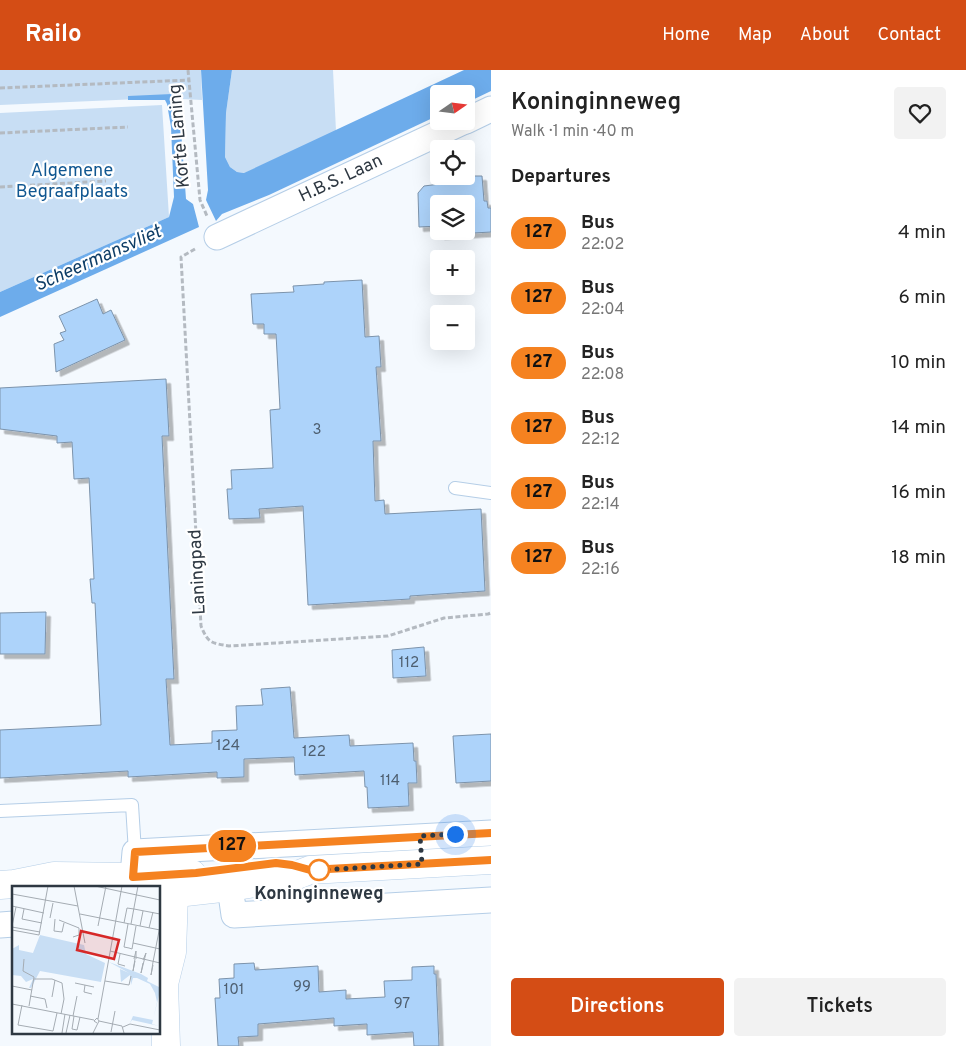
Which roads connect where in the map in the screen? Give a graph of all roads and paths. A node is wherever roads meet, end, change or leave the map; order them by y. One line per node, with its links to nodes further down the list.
1 (188, 70): 2 (path, Korte Laning)
2 (189, 80): 3 (path); 11 (path, Korte Laning)
3 (0, 88)
4 (491, 109): 5 (street, H.B.S. Laan)
5 (475, 117)
6 (128, 127): 8 (path)
7 (447, 130): 12 (street, H.B.S. Laan)
8 (0, 133)
9 (106, 181): 10 (path)
10 (0, 187)
11 (200, 200)
12 (218, 237): 15 (path, Laningpad)
13 (455, 488): 14 (lane)
14 (491, 493)
15 (491, 613)
16 (0, 811): 21 (lane)
17 (491, 833): 18 (street)
18 (421, 850): 19 (main road); 20 (main road); 21 (street)
19 (491, 860)
20 (310, 870): 21 (main road); 23 (main road)
21 (149, 881): 22 (main road); 23 (main road)
22 (15, 886)
23 (230, 887): 24 (street)
24 (491, 900)
25 (160, 915): 26 (main road)
26 (161, 978): 27 (main road)
27 (166, 1046)

